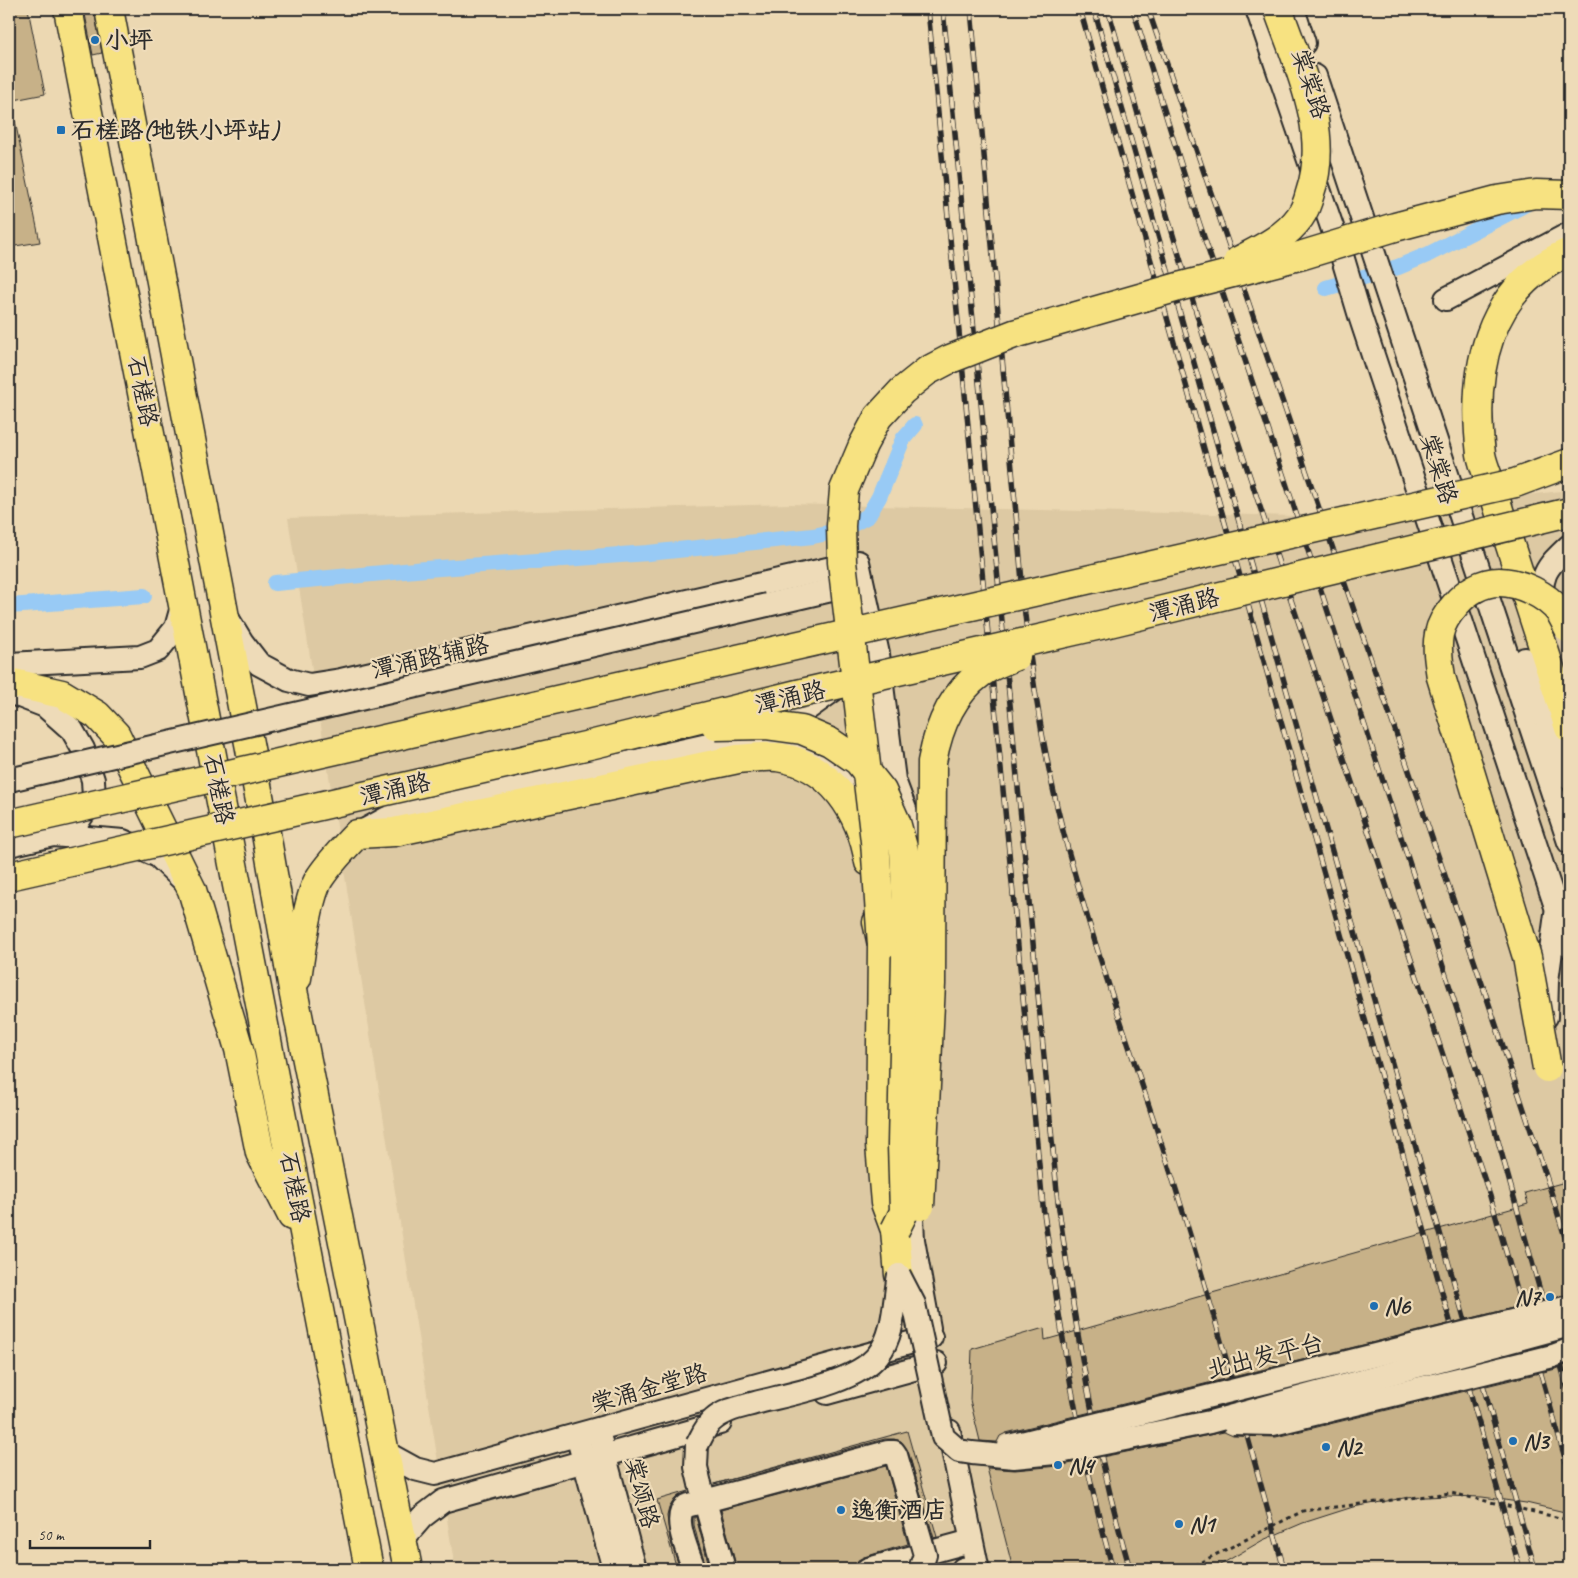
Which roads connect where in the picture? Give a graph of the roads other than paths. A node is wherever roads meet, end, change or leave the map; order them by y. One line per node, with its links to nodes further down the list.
1 (68, 9): 19 (main road, 石槎路)
2 (109, 9): 20 (main road, 石槎路)
3 (1257, 9): 40 (street, 棠棠路)
4 (1278, 9): 9 (main road, bridge)
5 (1293, 9): 12 (street, 棠棠路)
6 (1569, 195): 9 (main road, bridge)
7 (1569, 234): 10 (street)
8 (1569, 252): 11 (main road)
9 (1182, 286): 41 (main road, bridge)
10 (1446, 299)
11 (1480, 412): 22 (street); 28 (main road, bridge)
12 (1444, 462): 31 (street, bridge); 36 (street, 棠棠路)
13 (1569, 463): 15 (main road)
14 (1569, 470): 15 (main road, 潭涌路)
15 (1515, 483): 33 (main road, 潭涌路, bridge)
16 (1569, 512): 21 (main road, 潭涌路, bridge)
17 (1569, 546): 22 (street)
18 (862, 582): 20 (street); 23 (street); 32 (street, 潭涌路辅路, bridge)
19 (183, 602): 24 (street); 47 (main road, 石槎路)
20 (224, 612): 43 (main road, 石槎路)
21 (1105, 624): 30 (main road, 潭涌路, bridge); 45 (main road, bridge)
22 (1560, 632): 27 (street); 44 (main road, bridge)
23 (878, 654): 29 (street); 48 (street)
24 (9, 664)
25 (9, 682): 39 (main road)
26 (9, 692): 35 (street)
27 (1569, 694)
28 (1569, 728)
29 (762, 733): 34 (street); 51 (street)
30 (594, 744): 38 (main road, 潭涌路, bridge); 46 (main road, bridge)
31 (1569, 778)
32 (9, 780)
33 (9, 824)
34 (357, 834): 41 (main road, bridge); 43 (main road)
35 (53, 835): 37 (street); 39 (street)
36 (1569, 842)
37 (9, 845)
38 (9, 876)
39 (192, 890): 47 (main road)
40 (1557, 908): 42 (street, 棠棠路); 44 (street)
41 (882, 945): 46 (main road)
42 (1569, 946)
43 (294, 995): 56 (main road, 石槎路)
44 (1546, 1068)
45 (920, 1210): 48 (street)
46 (895, 1230): 48 (main road)
47 (306, 1243): 62 (main road, 石槎路)
48 (910, 1278): 51 (street); 57 (street, 北出发平台, bridge); 68 (street, bridge)
49 (1569, 1307): 57 (street, 北出发平台, bridge)
50 (1569, 1323): 54 (street, 北出发平台, bridge)
51 (922, 1339): 53 (street); 55 (street, 棠涌金堂路)
52 (1569, 1350): 54 (street, 北出发平台, bridge)
53 (926, 1365): 58 (street); 60 (street)
54 (1210, 1422): 57 (street, 北出发平台, bridge)
55 (587, 1433): 56 (street, 棠涌金堂路); 58 (street, 棠颂路)
56 (384, 1452): 59 (main road, 石槎路)
57 (972, 1453)
58 (594, 1458): 59 (street); 64 (street, 棠颂路); 65 (street, 棠颂路)
59 (402, 1540): 63 (main road, 石槎路)
60 (971, 1541): 61 (street); 69 (street)
61 (970, 1568)
62 (369, 1569)
63 (408, 1569)
64 (614, 1569)
65 (635, 1569)
66 (694, 1569): 71 (street, bridge)
67 (699, 1569): 70 (street, bridge)
68 (724, 1569)
69 (868, 1569)
70 (914, 1569)
71 (920, 1569)

